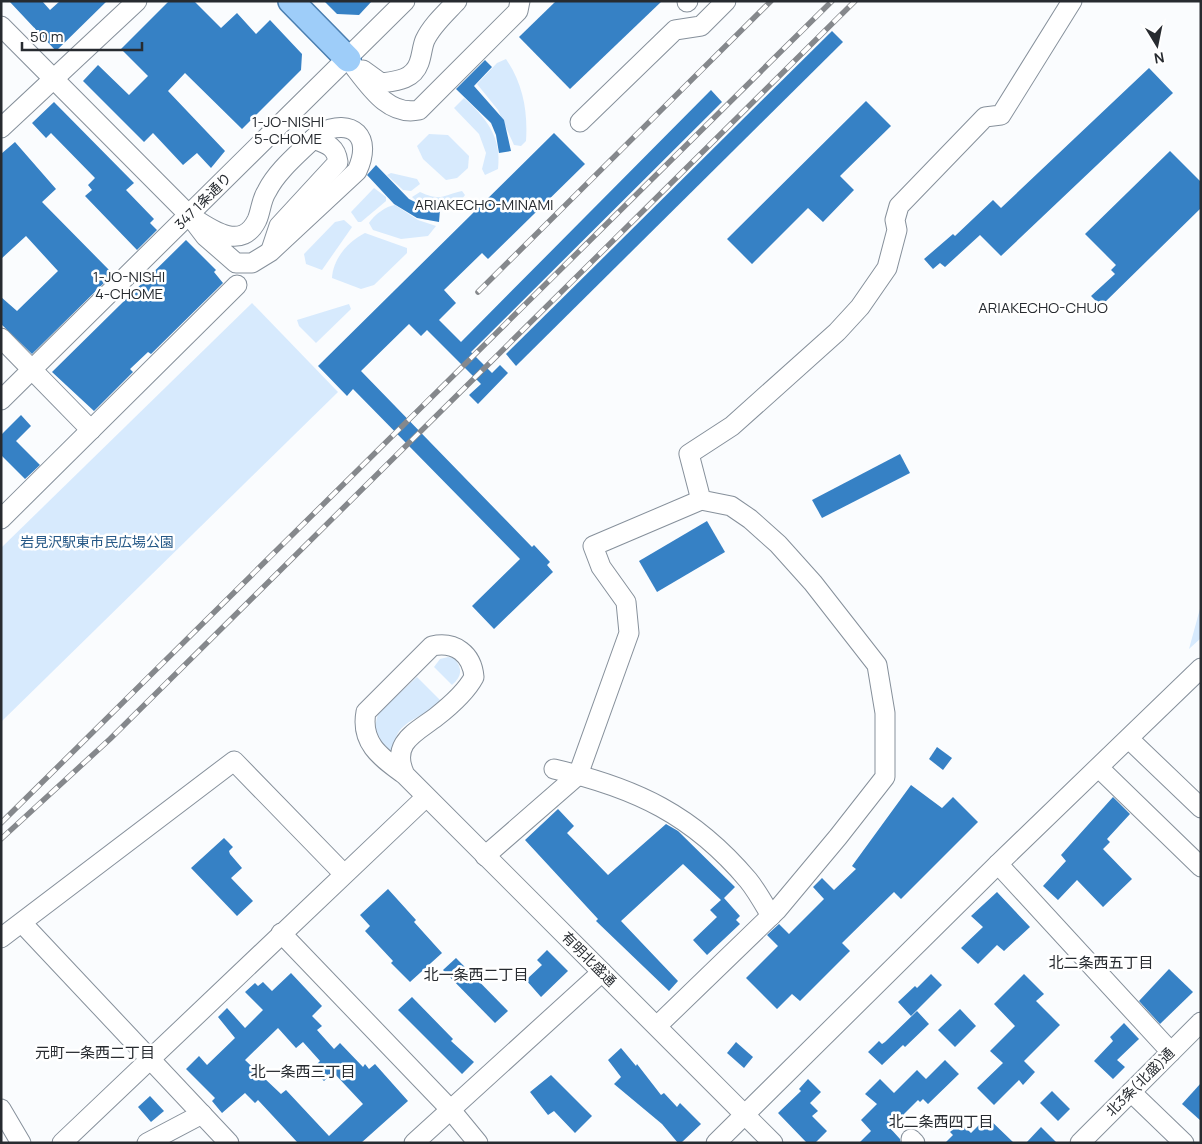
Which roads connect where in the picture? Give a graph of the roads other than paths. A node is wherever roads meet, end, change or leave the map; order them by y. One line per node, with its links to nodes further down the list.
1 (137, 1): 10 (street)
2 (291, 1): 9 (main road)
3 (405, 1): 9 (street, 347 1条通り)
4 (457, 1): 9 (street)
5 (520, 1): 9 (street)
6 (726, 1): 11 (street)
7 (1072, 1): 21 (street)
8 (1, 26): 10 (street)
9 (348, 59): 14 (street, 347 1条通り)
10 (54, 78): 12 (street); 14 (street)
11 (580, 122)
12 (1, 128)
13 (313, 139): 14 (street); 15 (street); 15 (street)
14 (188, 215): 15 (street); 18 (street, 347 1条通り)
15 (270, 252)
16 (237, 285): 20 (street)
17 (1, 338): 18 (street)
18 (32, 370): 19 (street, 347 1条通り); 20 (street)
19 (1, 400)
20 (91, 430): 22 (street)
21 (702, 500): 28 (street); 35 (street)
22 (1, 519)
23 (1201, 668): 24 (street)
24 (1129, 739): 25 (street); 30 (street)
25 (1099, 768): 32 (street); 33 (street)
26 (554, 769): 28 (street)
27 (405, 775): 27 (street, 有明北盛通); 29 (street, 有明北盛通)
28 (578, 775): 31 (street); 35 (street)
29 (426, 797): 31 (street, 有明北盛通); 34 (street)
30 (1201, 808)
31 (486, 856): 39 (street, 有明北盛通)
32 (998, 864): 42 (street); 48 (street)
33 (1201, 867)
34 (343, 873): 36 (street); 37 (street)
35 (771, 916): 41 (street)
36 (22, 923): 38 (street); 43 (street)
37 (281, 933): 43 (street); 46 (street)
38 (1, 938)
39 (602, 972): 41 (street, 有明北盛通); 46 (street)
40 (1200, 1024): 42 (street, 北3条(北盛)通)
41 (657, 1026): 48 (street, 有明北盛通)
42 (1171, 1052): 44 (street, 北3条(北盛)通)
43 (150, 1059): 47 (street); 50 (street)
44 (1131, 1092): 57 (street, 北3条(北盛)通); 58 (street)
45 (1, 1109): 49 (street)
46 (450, 1109): 53 (street); 54 (street)
47 (202, 1114): 51 (street); 52 (street)
48 (745, 1116): 55 (street); 56 (street, 有明北盛通)
49 (21, 1143)
50 (62, 1143)
51 (147, 1143)
52 (229, 1143)
53 (414, 1143)
54 (478, 1143)
55 (716, 1143)
56 (773, 1143)
57 (1080, 1143)
58 (1184, 1143)

